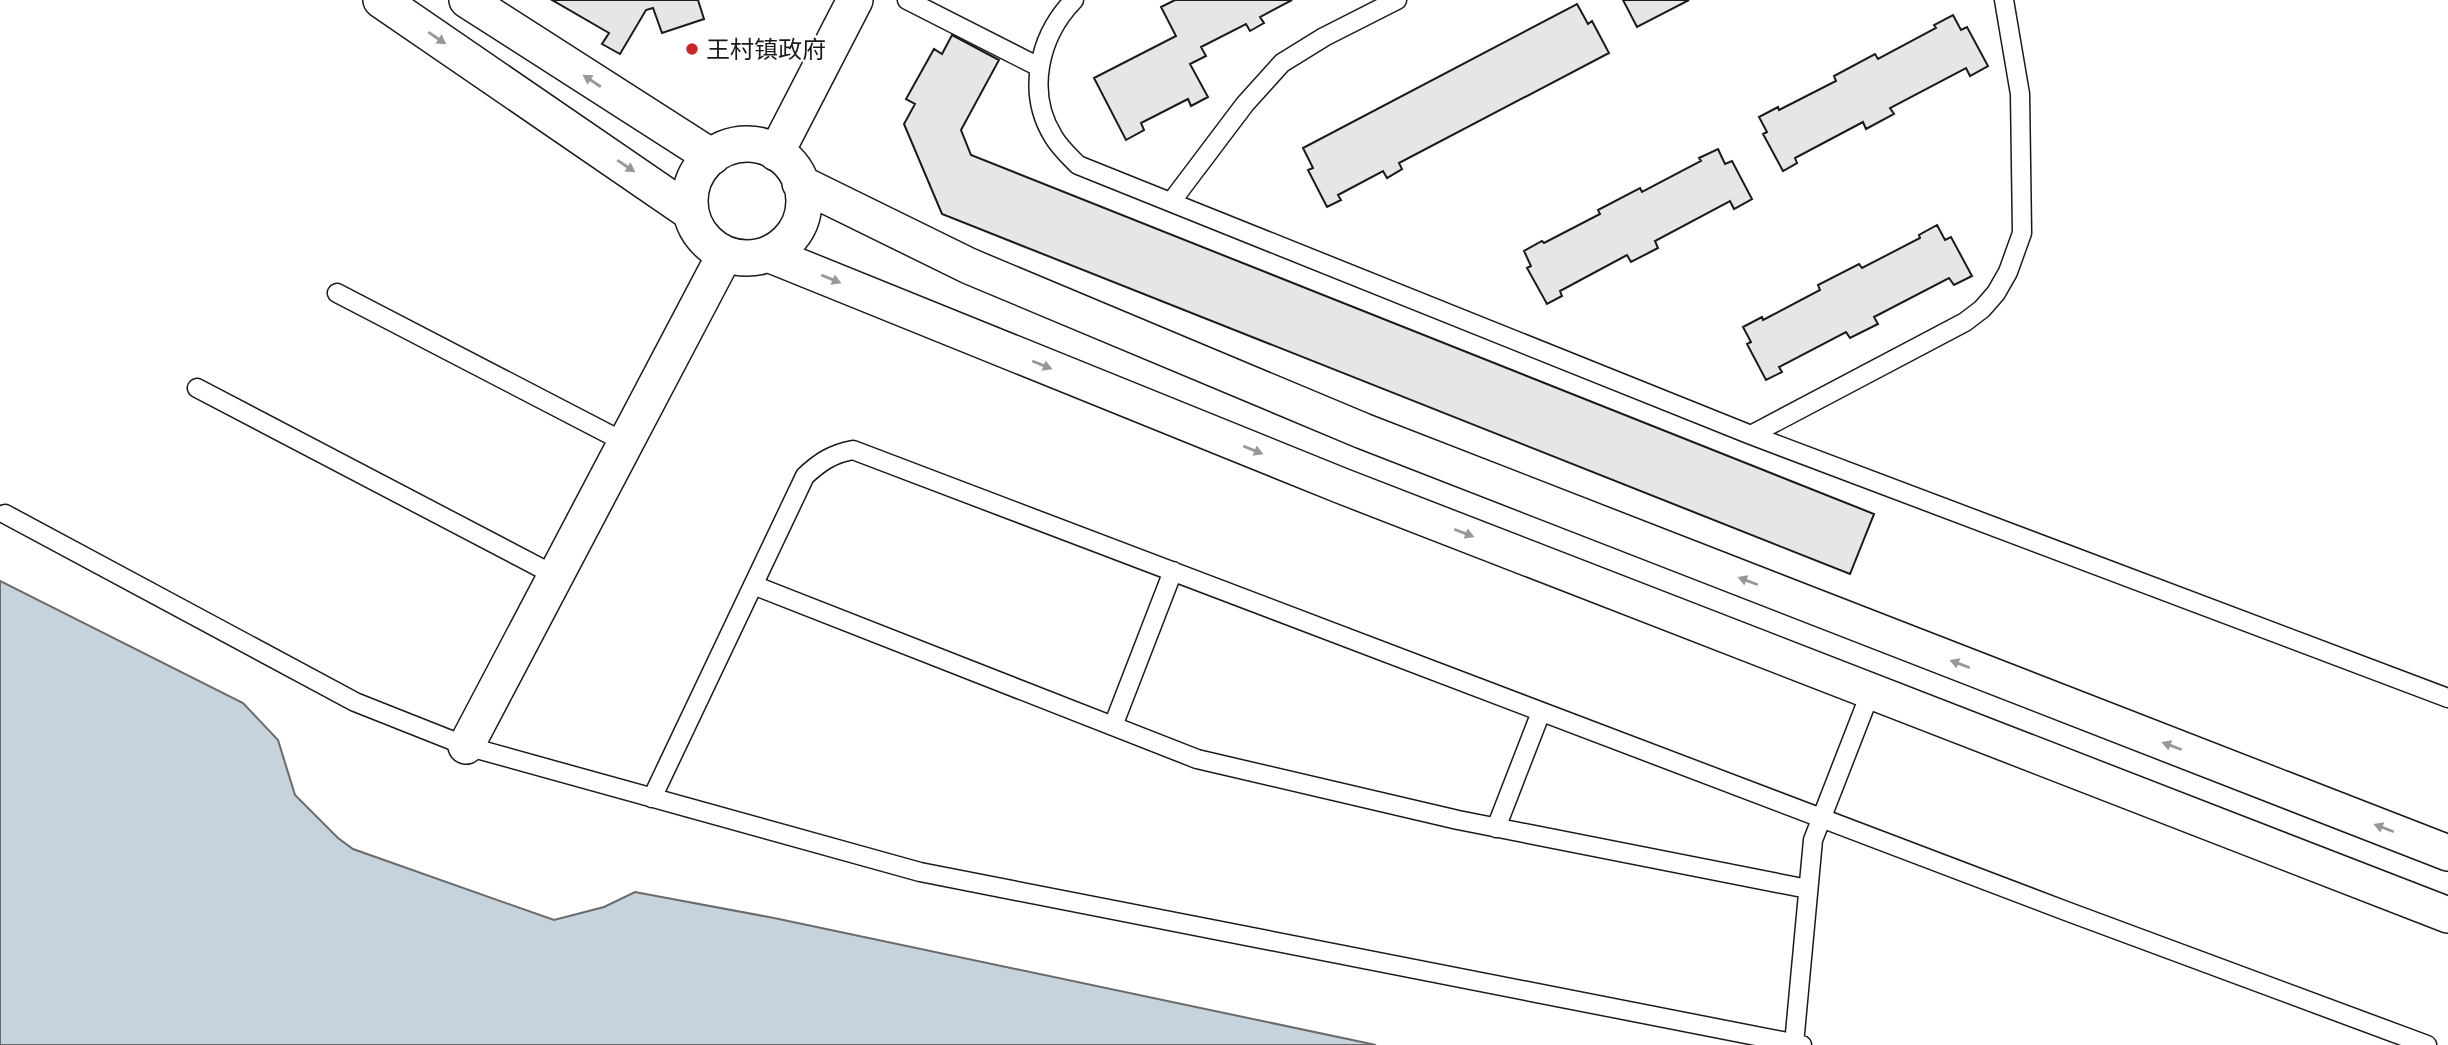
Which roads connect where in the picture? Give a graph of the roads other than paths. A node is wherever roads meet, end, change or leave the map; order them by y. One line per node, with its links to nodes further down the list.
1 (381, 0): 13 (street, one-way to 13)
2 (855, 0): 9 (street)
3 (907, 0): 8 (lane)
4 (1074, 0): 8 (lane)
5 (1397, 0): 12 (lane)
6 (2004, 0): 18 (lane)
7 (480, 4): 10 (street, one-way to 7)
8 (1039, 66): 12 (lane)
9 (776, 153): 10 (street); 11 (street)
10 (712, 157): 13 (street)
11 (800, 183): 15 (street); 32 (street, one-way to 11)
12 (1171, 202): 18 (lane)
13 (690, 212): 14 (street)
14 (725, 254): 15 (street); 19 (street)
15 (768, 254): 24 (street, one-way to 24)
16 (337, 293): 19 (lane)
17 (197, 388): 22 (lane)
18 (1751, 435): 25 (lane)
19 (626, 443): 22 (street)
20 (5, 514): 28 (lane)
21 (1173, 571): 23 (lane); 26 (lane); 27 (lane)
22 (556, 576): 28 (street)
23 (753, 584): 27 (lane); 29 (lane)
24 (1871, 691): 30 (lane); 34 (street)
25 (2448, 698)
26 (1541, 712): 30 (lane); 31 (lane)
27 (1113, 726): 31 (lane)
28 (466, 746): 29 (lane)
29 (652, 798): 35 (lane)
30 (1822, 818): 33 (lane); 36 (lane)
31 (1496, 828): 33 (lane)
32 (2448, 853)
33 (1808, 889): 35 (lane)
34 (2448, 915)
35 (1798, 1044)
36 (2427, 1045)

